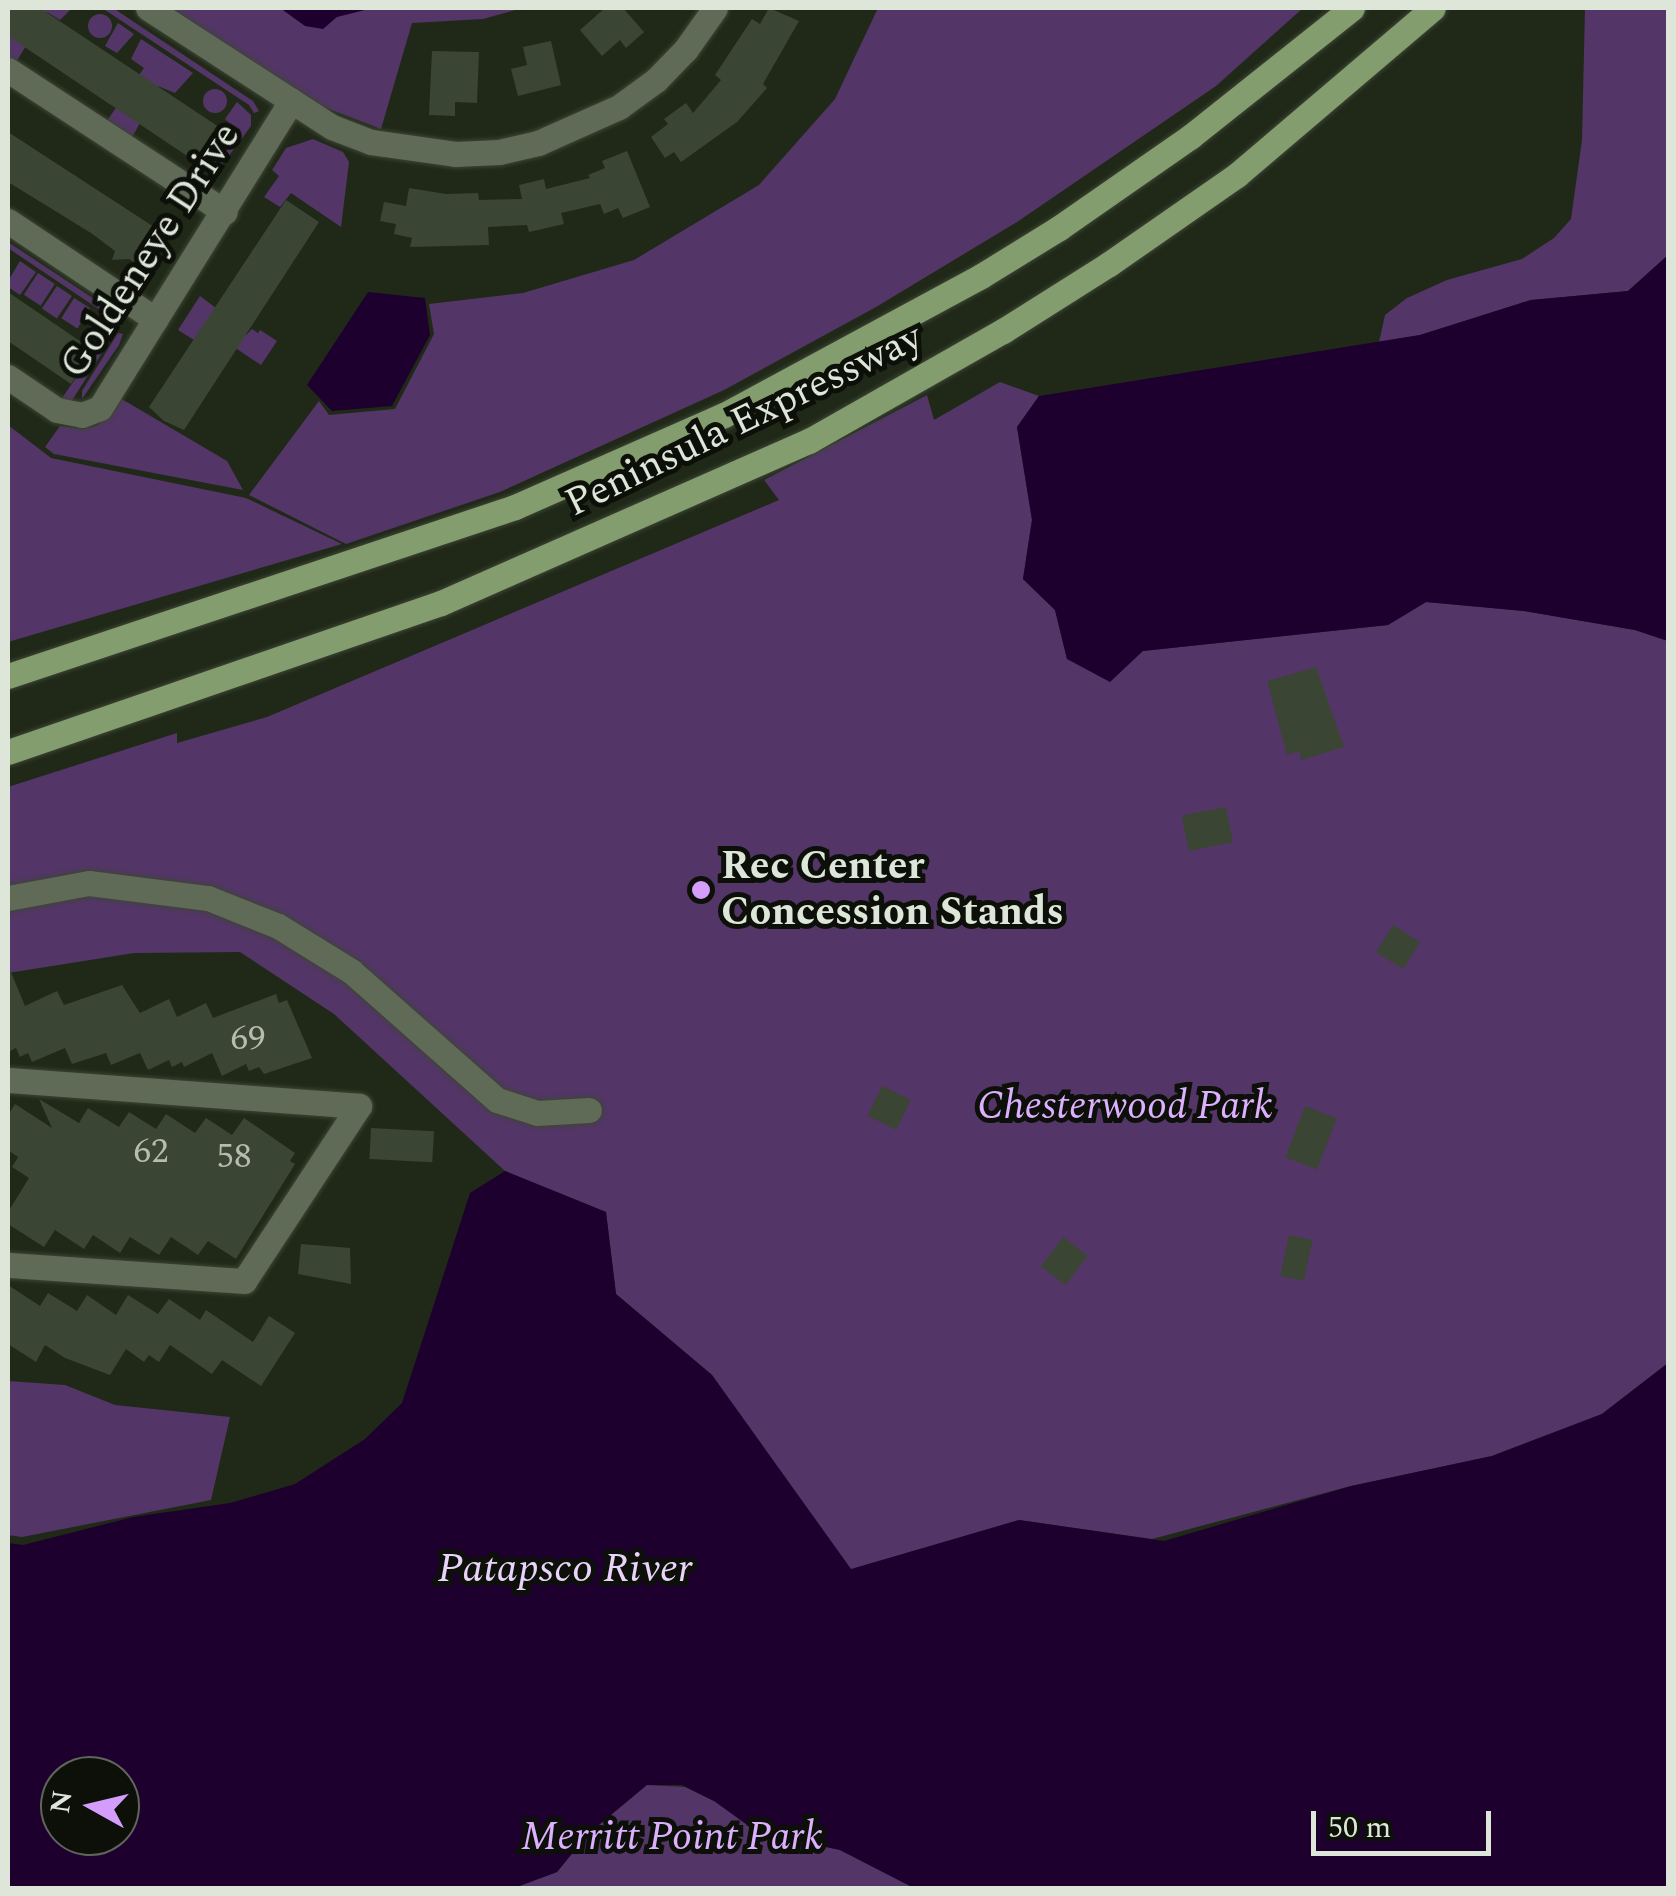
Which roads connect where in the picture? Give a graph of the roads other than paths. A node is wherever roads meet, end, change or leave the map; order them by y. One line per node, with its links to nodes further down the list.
1 (148, 8): 6 (street)
2 (715, 8): 6 (street)
3 (1352, 8): 11 (main road, Peninsula Expressway)
4 (1433, 8): 12 (main road, Peninsula Expressway)
5 (8, 70): 7 (street)
6 (291, 101): 7 (street, Goldeneye Drive)
7 (225, 212): 9 (street, Goldeneye Drive)
8 (8, 222): 9 (street)
9 (154, 319): 10 (street, Goldeneye Drive)
10 (8, 377)
11 (8, 676)
12 (8, 752)
13 (8, 898): 15 (street)
14 (8, 1080): 16 (street)
15 (589, 1110)
16 (8, 1265)

